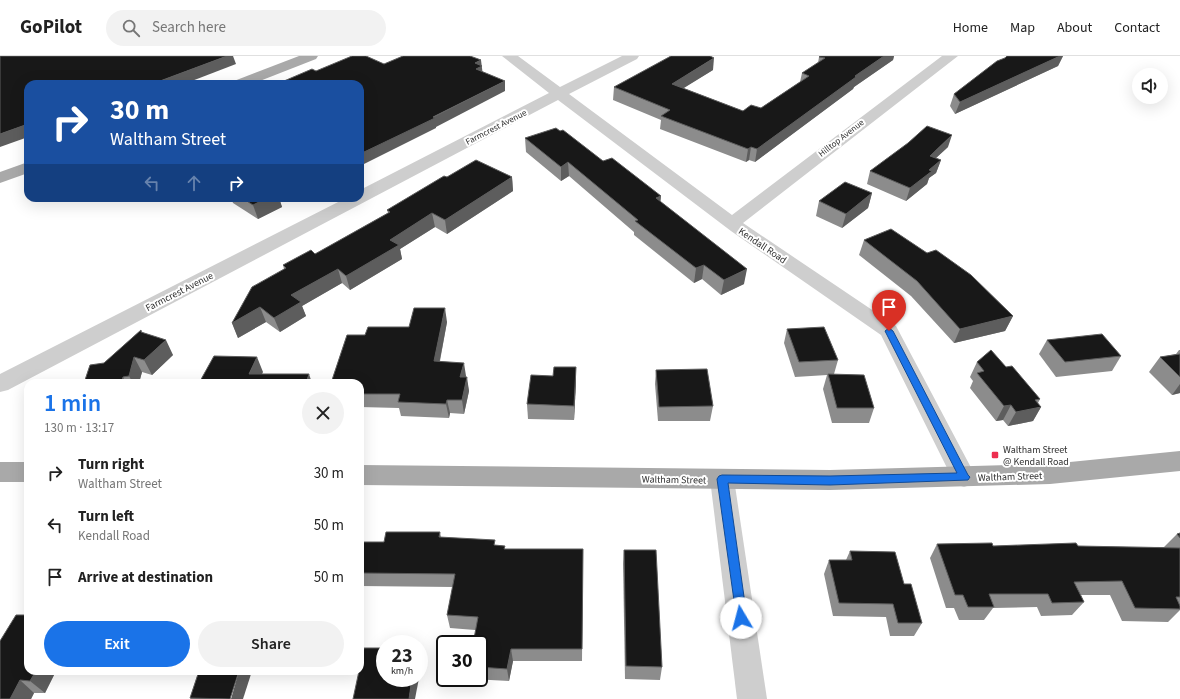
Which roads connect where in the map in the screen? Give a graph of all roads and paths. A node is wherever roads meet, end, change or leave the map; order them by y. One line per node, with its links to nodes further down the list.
1 (311, 56): 5 (main road)
2 (509, 56): 6 (street, Kendall Road)
3 (632, 56): 6 (street, Farmcrest Avenue)
4 (951, 56): 11 (street, Hilltop Avenue)
5 (250, 80)
6 (560, 94): 9 (street, Farmcrest Avenue); 11 (street, Kendall Road)
7 (24, 169): 8 (main road)
8 (0, 178)
9 (364, 195)
10 (351, 202): 12 (street, Farmcrest Avenue)
11 (732, 222): 17 (street, Kendall Road)
12 (0, 384)
13 (1180, 461): 17 (main road, Waltham Street)
14 (0, 472): 15 (main road)
15 (24, 472)
16 (364, 475): 18 (main road, Waltham Street)
17 (964, 477): 18 (main road, Waltham Street)
18 (722, 479): 19 (street)
19 (752, 699)

